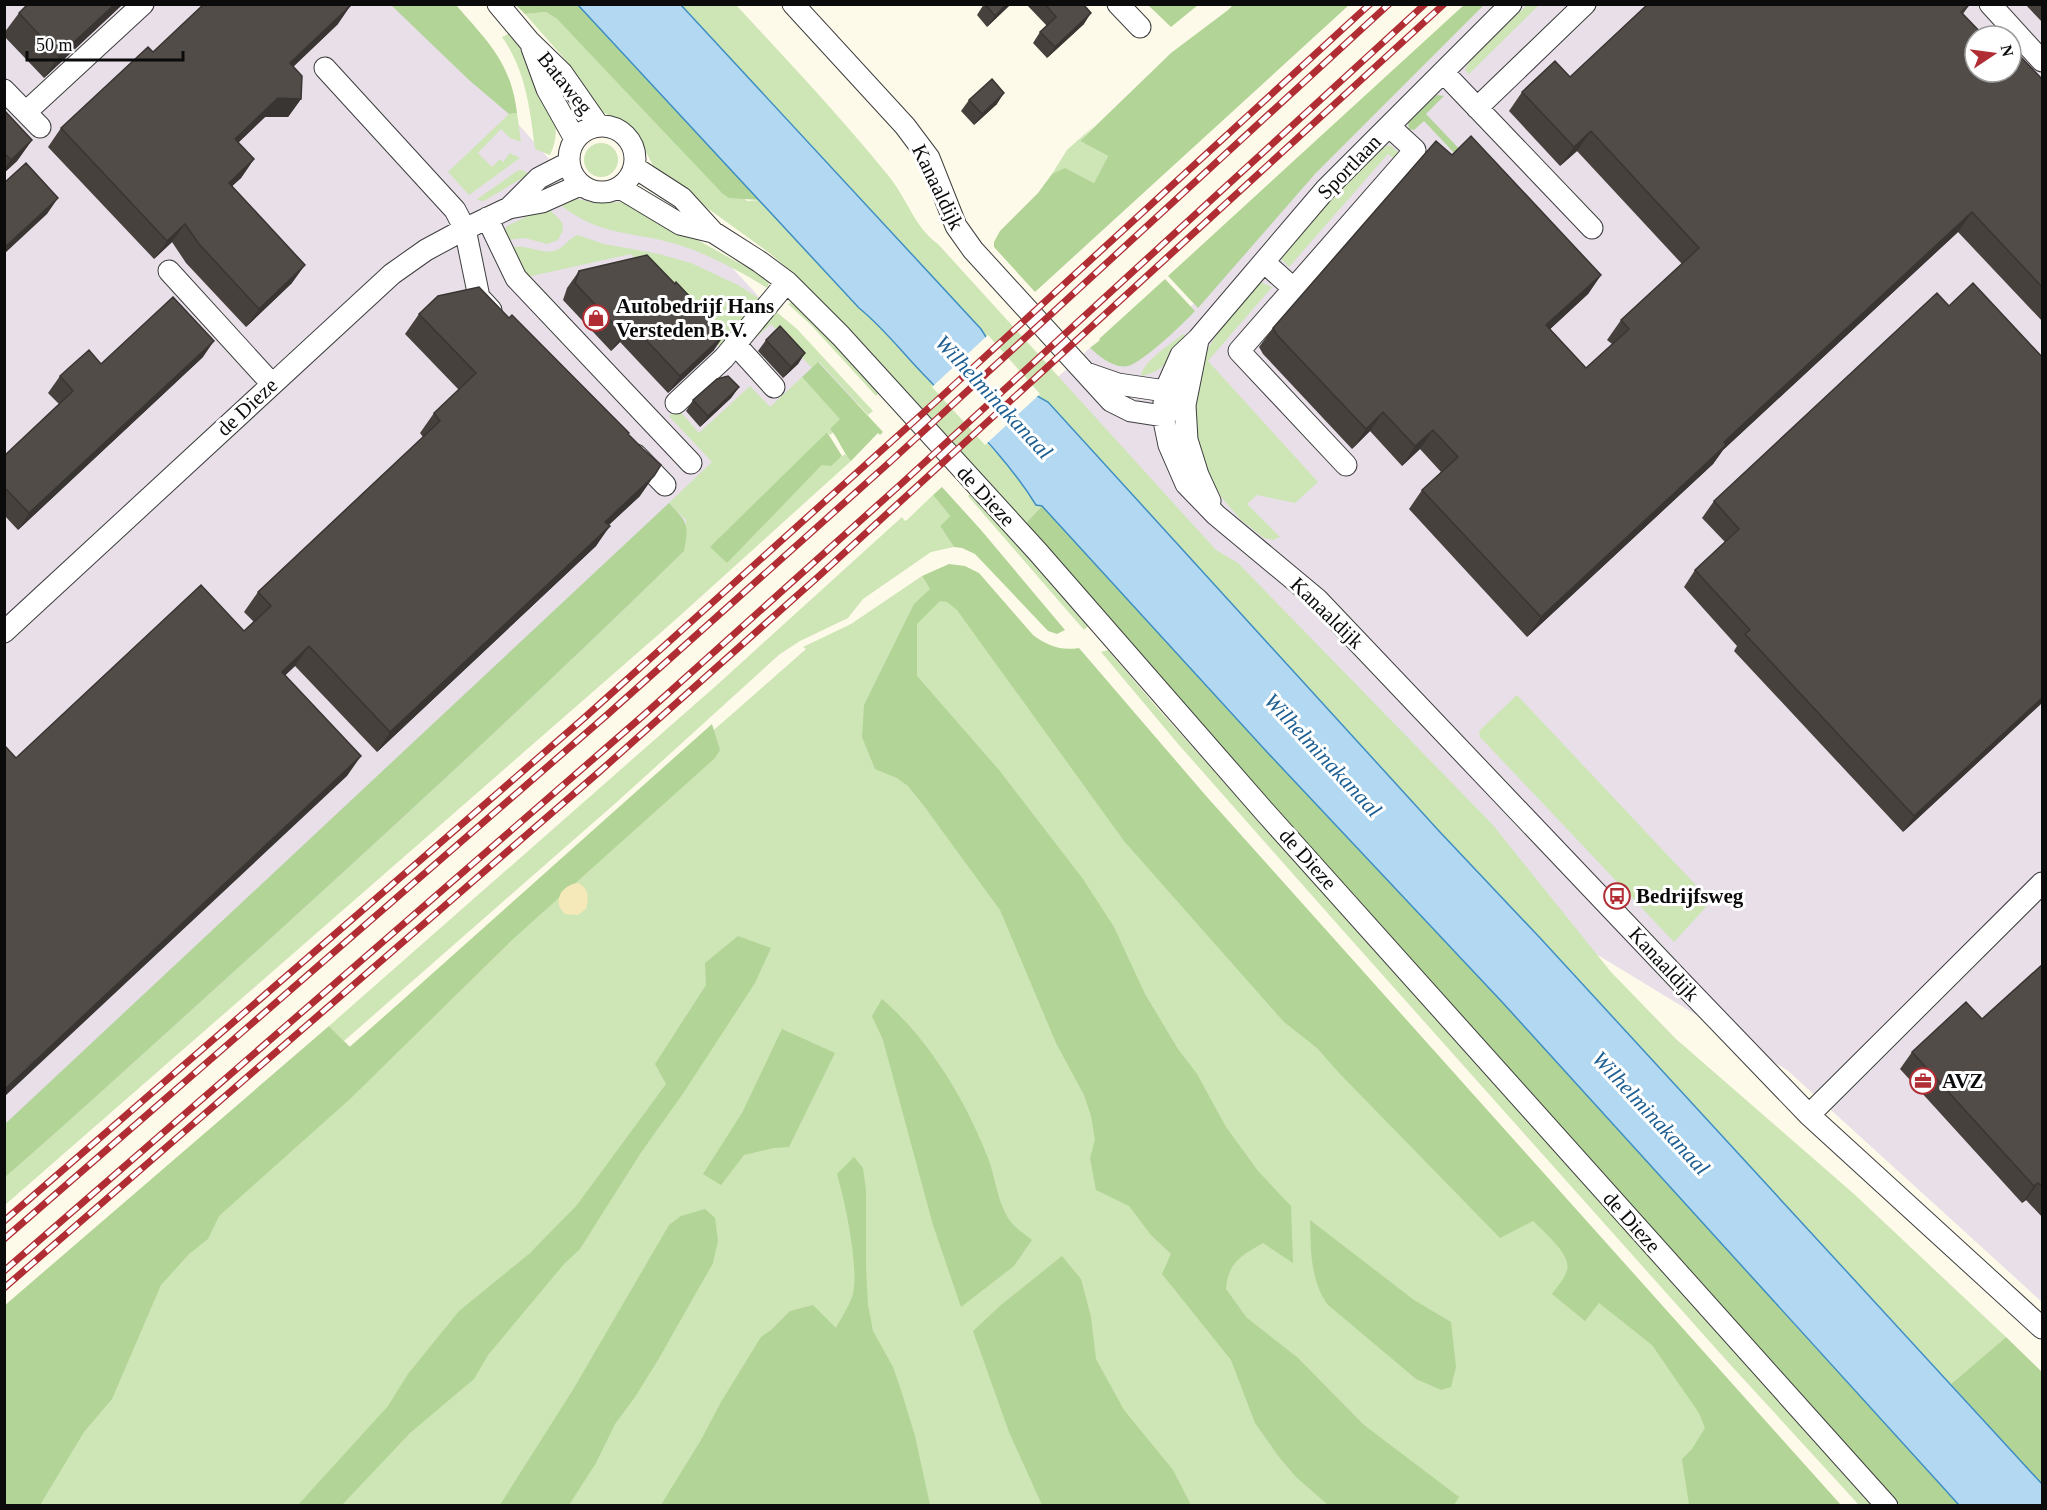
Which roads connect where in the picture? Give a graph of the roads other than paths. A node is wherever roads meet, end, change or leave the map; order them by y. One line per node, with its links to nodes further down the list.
1 (143, 4): 13 (street)
2 (498, 4): 9 (street, Bataweg)
3 (793, 4): 34 (street, Kanaaldijk)
4 (1118, 4): 8 (street)
5 (1511, 4): 12 (street, Sportlaan)
6 (1585, 4): 14 (street)
7 (1990, 4): 10 (street)
8 (1140, 27)
9 (529, 41): 15 (street, Bataweg); 17 (street, Bataweg)
10 (2043, 61)
11 (325, 68): 24 (street)
12 (1443, 72): 14 (street); 16 (street, Sportlaan)
13 (4, 90)
14 (1477, 108): 25 (street)
15 (599, 126): 17 (street); 19 (street)
16 (1389, 126): 27 (street, Sportlaan); 30 (street)
17 (575, 139): 18 (street)
18 (568, 163): 20 (street); 22 (street, de Dieze)
19 (634, 167): 21 (street); 26 (street, de Dieze)
20 (580, 185): 21 (street); 22 (street, de Dieze)
21 (620, 188): 26 (street, de Dieze)
22 (509, 208): 23 (street, de Dieze)
23 (487, 218): 24 (street, de Dieze); 42 (street)
24 (465, 228): 31 (street); 35 (street, de Dieze)
25 (1592, 228)
26 (713, 232): 29 (street, de Dieze)
27 (1264, 262): 30 (street); 32 (street, Sportlaan)
28 (169, 272): 35 (street)
29 (788, 282): 33 (street); 50 (street, de Dieze)
30 (1294, 289): 43 (street)
31 (503, 321)
32 (1198, 339): 37 (street, Sportlaan); 39 (street, Sportlaan)
33 (735, 344): 36 (street); 38 (street)
34 (1083, 371): 37 (street, Kanaaldijk); 40 (street, Kanaaldijk)
35 (272, 384): 46 (street, de Dieze)
36 (774, 387)
37 (1165, 391): 39 (street, Kanaaldijk); 40 (street, Kanaaldijk)
38 (676, 403)
39 (1185, 405): 40 (street); 45 (street, Kanaaldijk)
40 (1163, 416): 45 (street, Kanaaldijk)
41 (624, 444): 44 (street)
42 (691, 463)
43 (1346, 465)
44 (665, 485)
45 (1216, 515): 48 (street, Kanaaldijk)
46 (4, 632)
47 (2043, 883): 48 (street)
48 (1809, 1115): 49 (street, Kanaaldijk)
49 (2043, 1328)
50 (1887, 1506)

